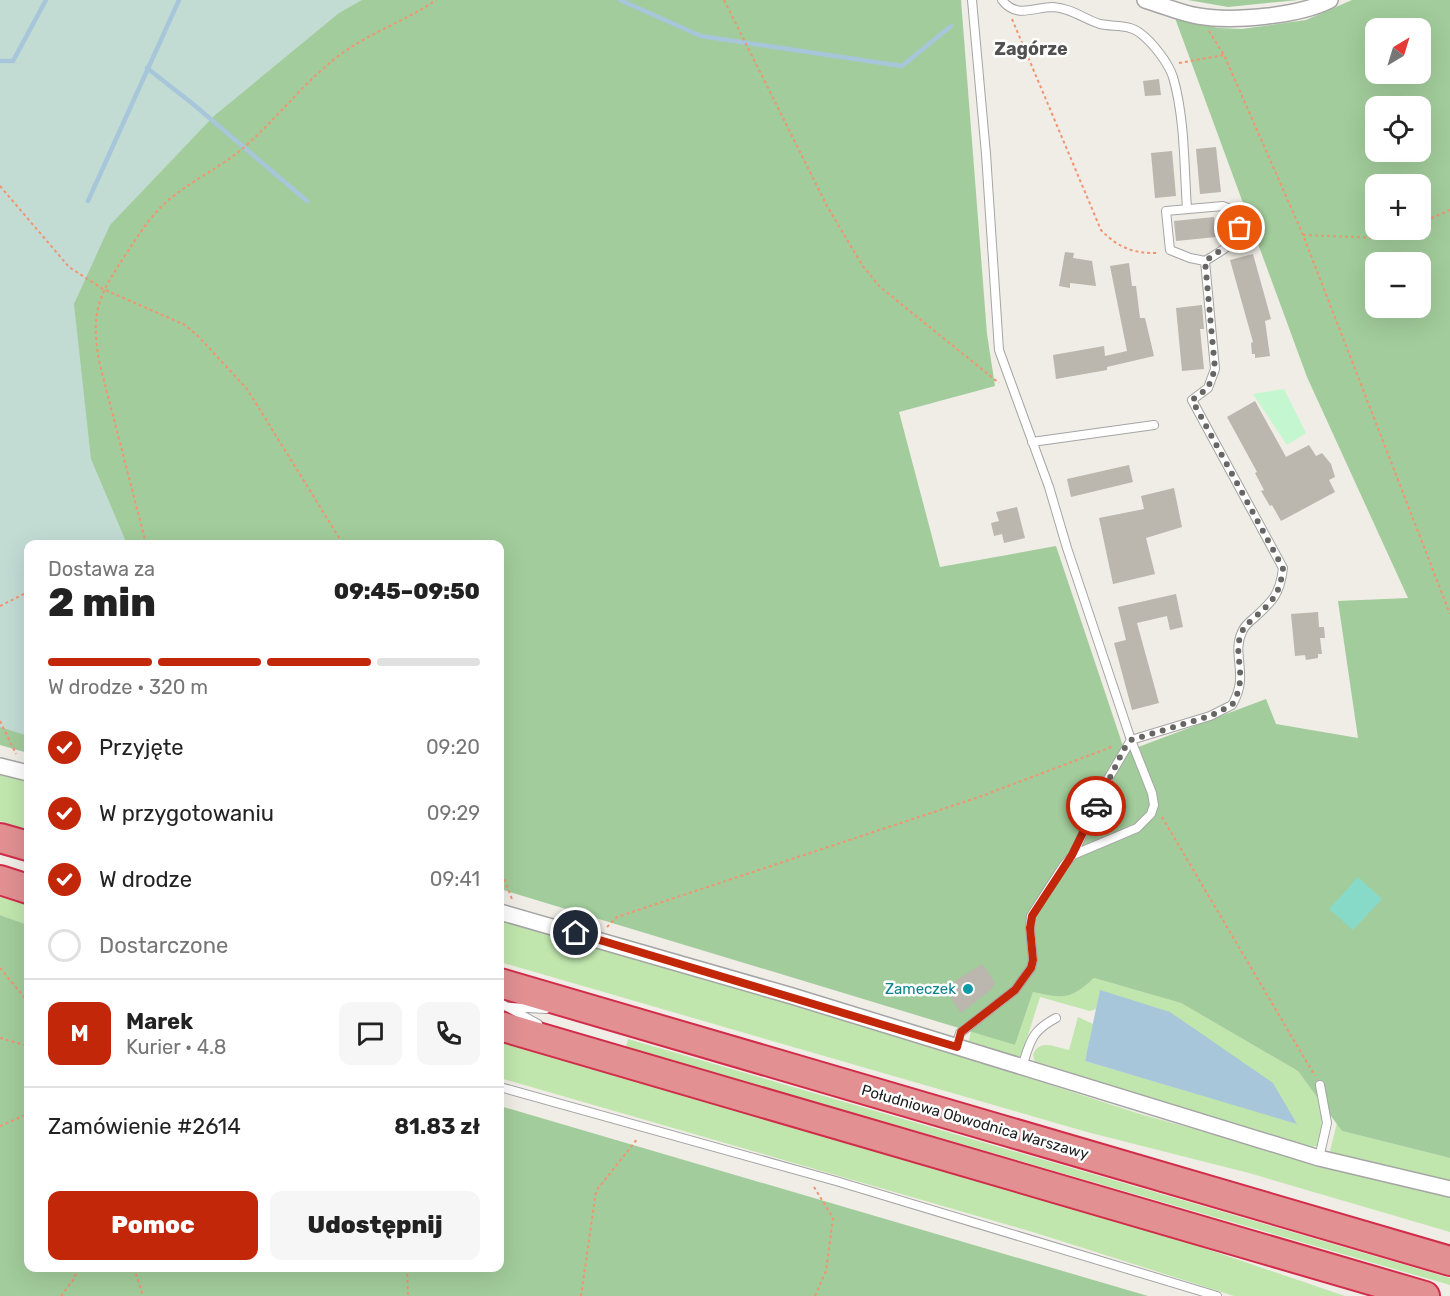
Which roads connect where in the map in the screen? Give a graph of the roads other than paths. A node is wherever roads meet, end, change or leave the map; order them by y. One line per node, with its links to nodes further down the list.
1 (972, 0): 8 (lane)
2 (1145, 0): 3 (street)
3 (1330, 0)
4 (1004, 3): 5 (lane)
5 (1188, 209): 6 (lane); 6 (lane)
6 (1205, 261): 9 (lane)
7 (1154, 425): 8 (lane)
8 (1032, 442): 9 (lane)
9 (1131, 740): 14 (lane); 14 (lane)
10 (0, 766): 11 (street)
11 (24, 772)
12 (0, 838): 13 (highway)
13 (24, 845)
14 (1072, 855): 24 (lane)
15 (0, 880): 16 (highway)
16 (24, 888)
17 (504, 913): 24 (street)
18 (504, 1005): 31 (highway, Południowa Obwodnica Warszawy)
19 (504, 1007): 22 (lane)
20 (504, 1007): 25 (highway)
21 (1056, 1018): 26 (lane)
22 (544, 1027)
23 (554, 1032): 25 (lane)
24 (957, 1047): 26 (street)
25 (593, 1053): 33 (highway)
26 (1022, 1068): 29 (street)
27 (1320, 1085): 29 (lane)
28 (504, 1088): 32 (lane)
29 (1318, 1158): 30 (street)
30 (1450, 1189)
31 (1450, 1261)
32 (1217, 1296)
33 (1425, 1296)

